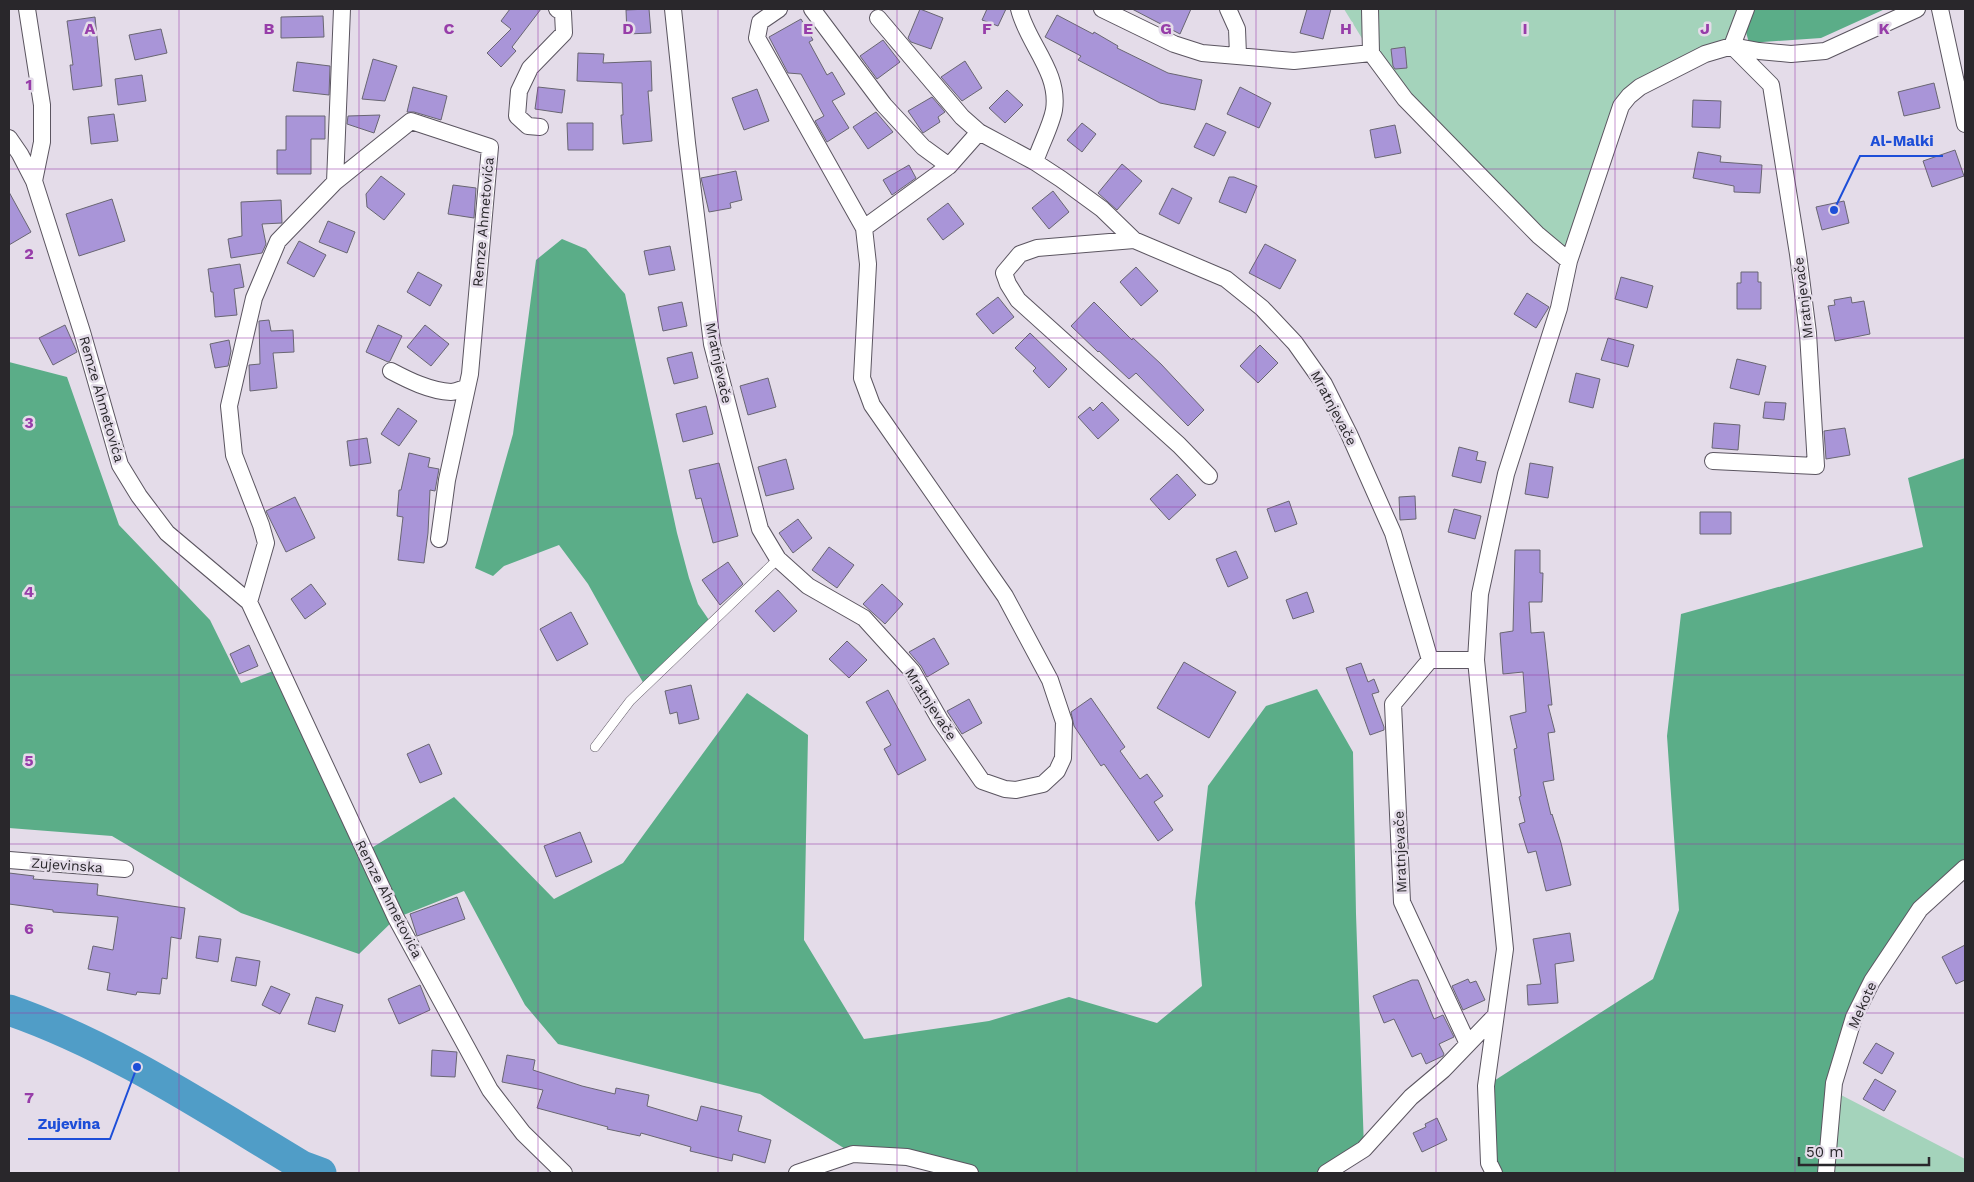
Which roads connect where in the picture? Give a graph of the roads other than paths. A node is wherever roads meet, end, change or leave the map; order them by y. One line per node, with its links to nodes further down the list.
1 (27, 9): 24 (street, Remze Ahmetovića)
2 (342, 9): 25 (street)
3 (557, 9): 19 (street)
4 (673, 9): 34 (street, Mratnjevače)
5 (779, 9): 26 (street, Mratnjevače)
6 (812, 9): 23 (street)
7 (1019, 9): 22 (street)
8 (1102, 9): 17 (street)
9 (1228, 9): 17 (street)
10 (1370, 9): 16 (street)
11 (1746, 9): 15 (street)
12 (1917, 9): 15 (street)
13 (1940, 9): 18 (street)
14 (878, 18): 20 (street, Mratnjevače)
15 (1732, 46): 28 (street); 31 (street, Mratnjevače)
16 (1371, 53): 17 (street); 28 (street)
17 (1238, 55)
18 (1965, 124)
19 (540, 127)
20 (980, 132): 22 (street, Mratnjevače); 23 (street)
21 (9, 138): 24 (street, Remze Ahmetovića)
22 (1035, 162): 27 (street, Mratnjevače)
23 (949, 166): 26 (street)
24 (34, 181): 35 (street, Remze Ahmetovića)
25 (335, 182): 30 (street, Remze Ahmetovića); 35 (street, Remze Ahmetovića)
26 (864, 228): 34 (street, Mratnjevače)
27 (1134, 240): 32 (street, Mratnjevače); 36 (street, Mratnjevače)
28 (1569, 261): 37 (street)
29 (391, 371): 30 (street)
30 (466, 388): 33 (street, Remze Ahmetovića)
31 (1713, 461)
32 (1209, 476)
33 (439, 539)
34 (778, 559): 38 (lane)
35 (248, 602): 44 (street, Remze Ahmetovića)
36 (1430, 660): 37 (street); 43 (street, Mratnjevače)
37 (1476, 660): 42 (street)
38 (595, 747)
39 (9, 860): 41 (street, Zujevinska)
40 (1965, 868): 49 (street, Mekote)
41 (125, 869)
42 (1495, 1016): 43 (street); 48 (street)
43 (1468, 1044): 47 (street)
44 (564, 1173)
45 (797, 1173): 46 (street)
46 (970, 1173)
47 (1326, 1173)
48 (1494, 1173)
49 (1826, 1173)

